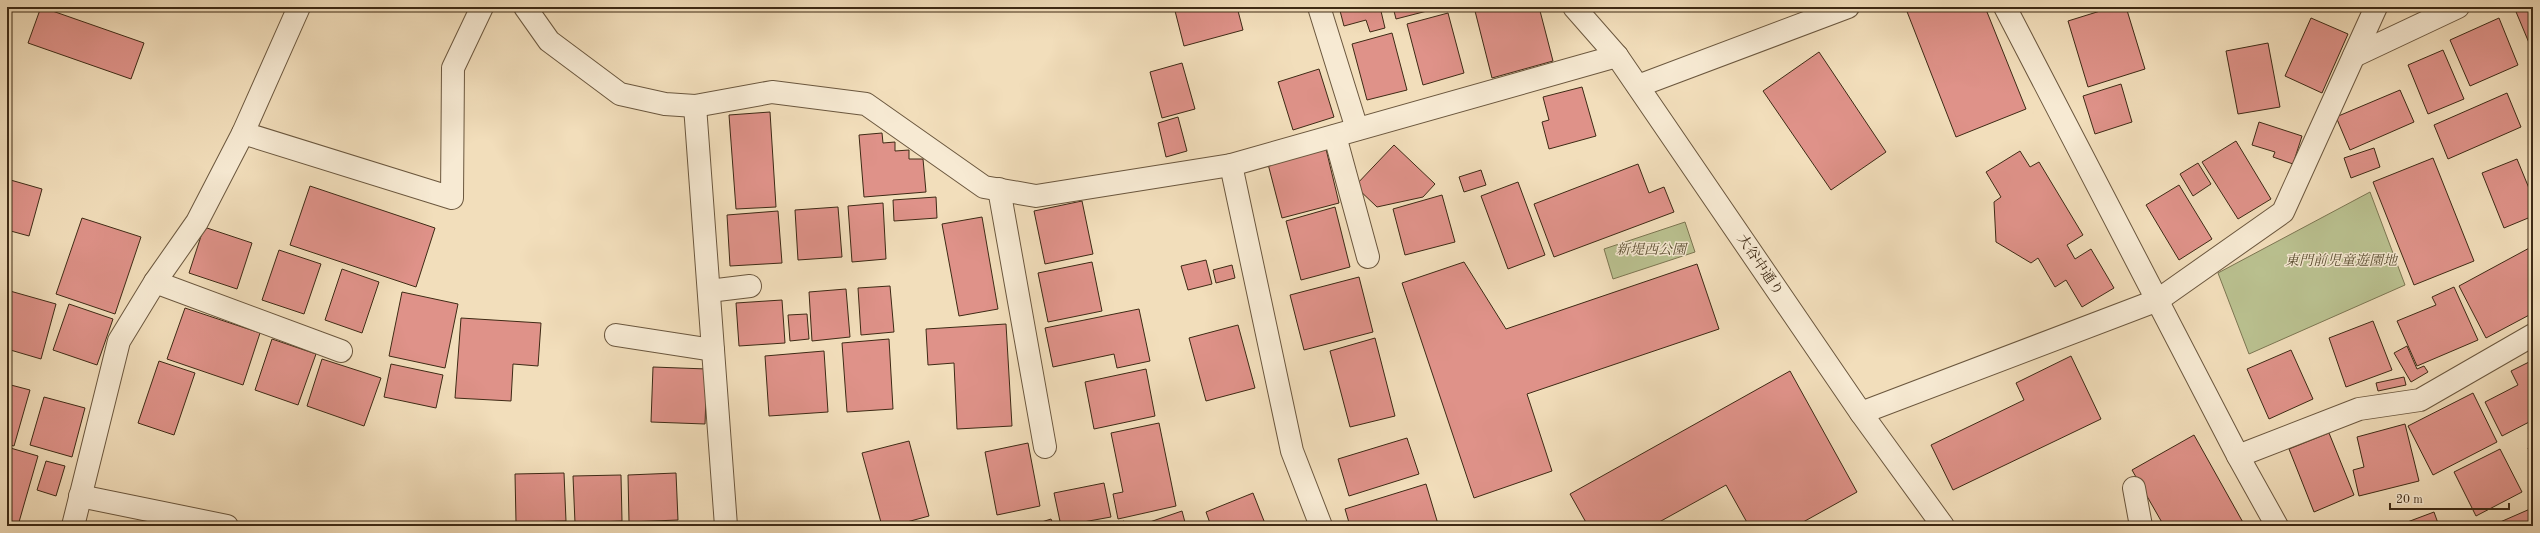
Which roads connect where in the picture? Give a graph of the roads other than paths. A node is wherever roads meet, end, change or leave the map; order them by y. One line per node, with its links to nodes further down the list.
1 (298, 7): 15 (street)
2 (482, 7): 15 (street)
3 (525, 7): 13 (street)
4 (1319, 7): 14 (street)
5 (1574, 7): 10 (street, 大谷中通り)
6 (1848, 7): 12 (street)
7 (2005, 7): 23 (street)
8 (2376, 7): 11 (street)
9 (2458, 7): 11 (street)
10 (1617, 56): 12 (street, 大谷中通り); 14 (street)
11 (2354, 56): 23 (street)
12 (1638, 86): 28 (street, 大谷中通り)
13 (696, 106): 18 (street); 22 (street)
14 (1357, 129): 16 (street)
15 (243, 133): 20 (street)
16 (1335, 136): 17 (street); 19 (street)
17 (1231, 165): 18 (street); 36 (street)
18 (999, 189): 29 (street)
19 (1368, 257)
20 (155, 282): 27 (street); 32 (street)
21 (750, 286): 22 (street)
22 (709, 291): 26 (street)
23 (2158, 300): 28 (street); 30 (street)
24 (616, 335): 26 (street)
25 (2533, 335): 30 (street)
26 (713, 350): 35 (street)
27 (341, 351)
28 (1861, 413): 37 (street, 大谷中通り)
29 (1045, 447)
30 (2238, 456): 39 (street)
31 (2134, 488): 38 (street)
32 (80, 496): 33 (street); 34 (street)
33 (73, 526)
34 (227, 526)
35 (726, 526)
36 (1321, 526)
37 (1943, 526)
38 (2141, 526)
39 (2277, 526)

